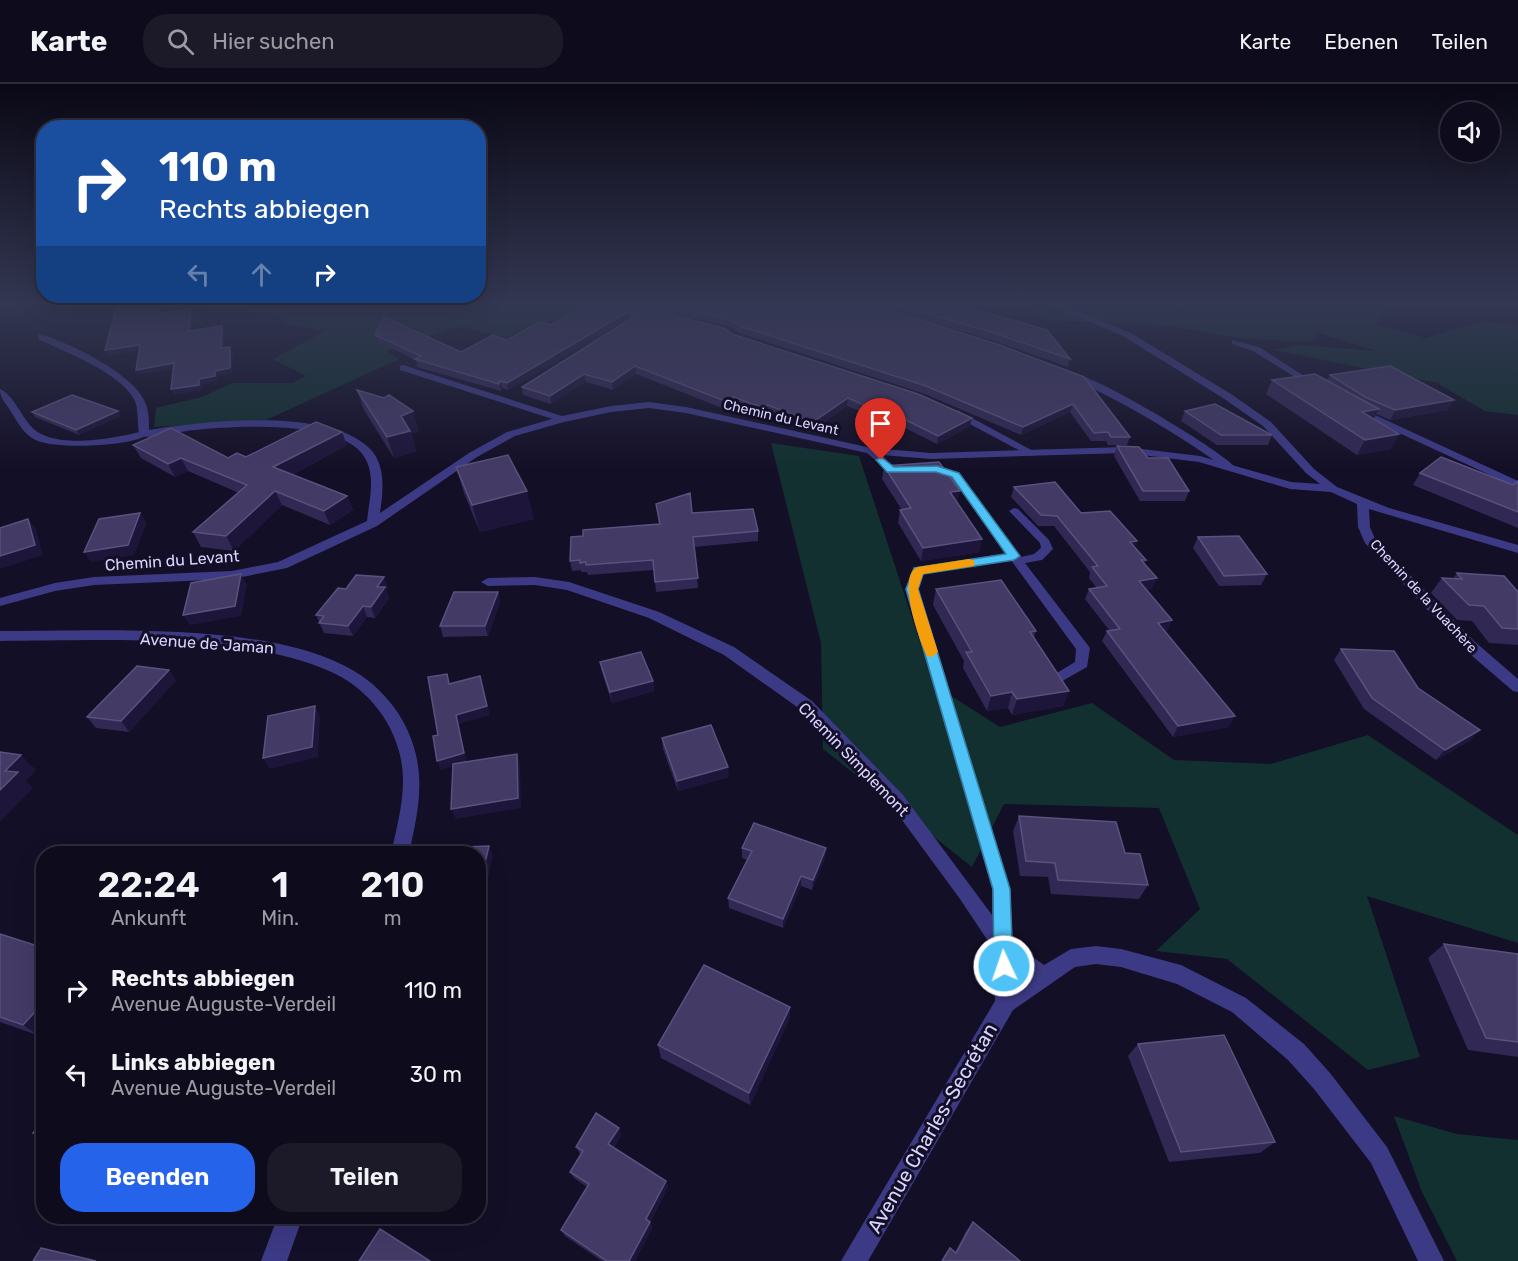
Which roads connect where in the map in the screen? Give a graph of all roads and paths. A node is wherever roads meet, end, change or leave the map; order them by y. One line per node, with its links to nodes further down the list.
1 (83, 359): 13 (street)
2 (1167, 359): 18 (street)
3 (1272, 359): 6 (lane)
4 (403, 368): 9 (lane)
5 (1064, 371): 16 (lane, Chemin du Levant)
6 (1326, 392)
7 (0, 393): 13 (lane)
8 (515, 393): 9 (lane)
9 (505, 399): 12 (lane)
10 (1346, 404): 17 (lane)
11 (942, 407): 15 (lane, Chemin du Levant)
12 (562, 419): 14 (street, Chemin du Levant); 21 (street, Chemin du Levant)
13 (144, 435): 21 (street)
14 (871, 451): 15 (street, Chemin du Levant); 23 (street)
15 (1032, 453): 16 (street, Chemin du Levant)
16 (1229, 466): 18 (street, Chemin du Levant)
17 (1518, 485)
18 (1333, 489): 19 (street)
19 (1363, 502): 22 (street); 28 (street, Chemin de la Vuachère)
20 (1014, 511): 23 (lane)
21 (373, 523): 25 (street, Chemin du Levant)
22 (1518, 549)
23 (1015, 559): 27 (lane); 30 (street)
24 (488, 582): 30 (street, Chemin Simplemont)
25 (0, 602)
26 (0, 636): 29 (street, Avenue de Jaman)
27 (1057, 679)
28 (1518, 687)
29 (402, 846)
30 (1003, 947): 31 (street); 32 (street)
31 (1043, 976): 32 (street, Avenue Charles-Secrétan); 36 (street, Avenue Charles-Secrétan)
32 (1006, 1003): 35 (street, Avenue Charles-Secrétan)
33 (288, 1224): 34 (street)
34 (274, 1261)
35 (854, 1261)
36 (1431, 1261)

